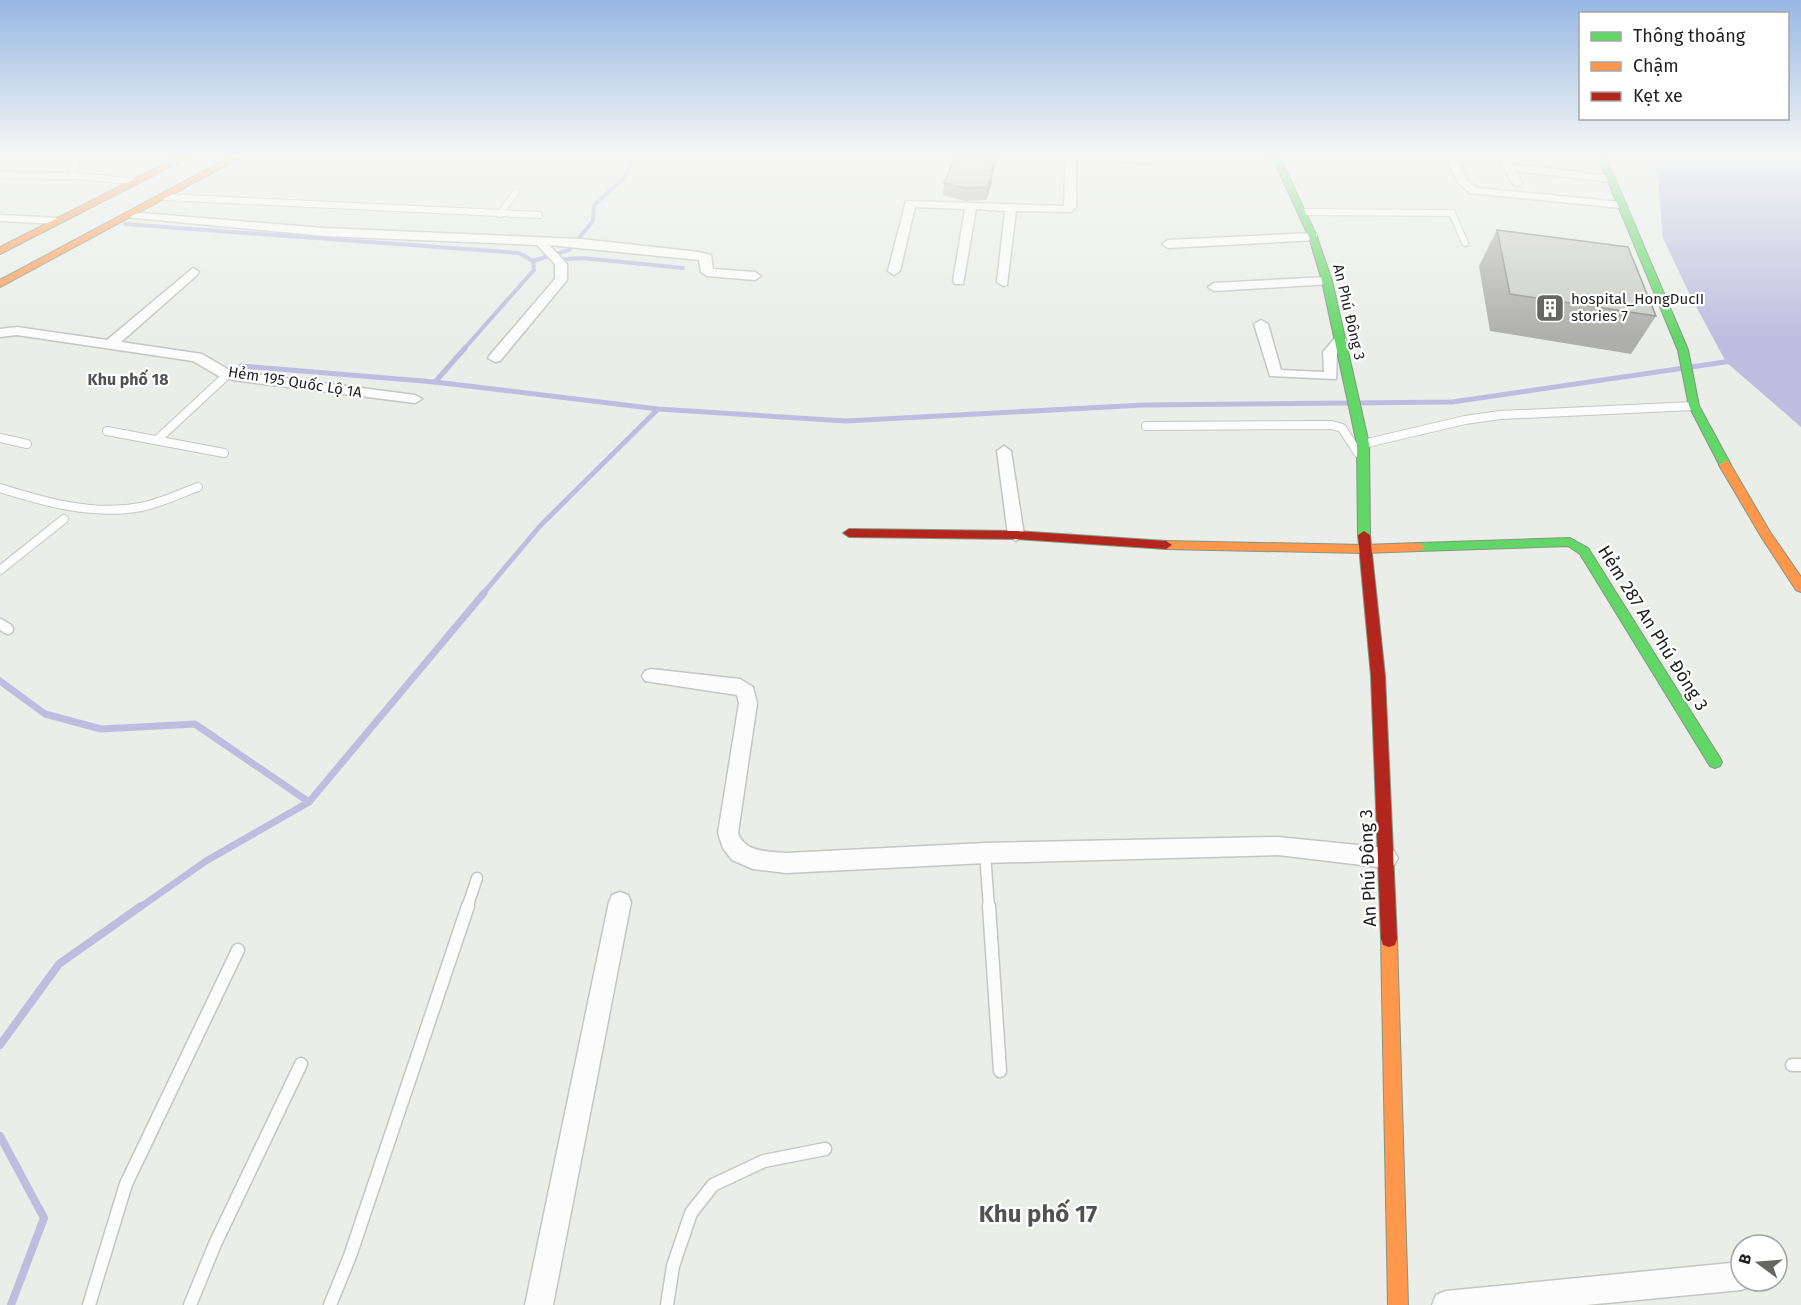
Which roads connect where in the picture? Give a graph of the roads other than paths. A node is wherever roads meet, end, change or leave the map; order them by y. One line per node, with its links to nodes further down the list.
1 (68, 216): 13 (main road)
2 (85, 216): 19 (main road)
3 (112, 216): 22 (main road)
4 (127, 216): 27 (main road)
5 (139, 216): 15 (street)
6 (907, 216): 20 (street)
7 (969, 216): 24 (street)
8 (1010, 216): 26 (street)
9 (1303, 216): 14 (main road, An Phú Đông 3)
10 (1453, 216): 16 (lane)
11 (1626, 216): 36 (main road)
12 (0, 218): 13 (street)
13 (58, 221): 18 (main road)
14 (1314, 237): 17 (street); 25 (main road, An Phú Đông 3)
15 (542, 241): 23 (street); 33 (street)
16 (1465, 243)
17 (1168, 244)
18 (0, 251)
19 (0, 260)
20 (894, 271)
21 (194, 272): 32 (street)
22 (0, 275)
23 (755, 276)
24 (959, 281)
25 (1326, 281): 28 (street); 31 (main road, An Phú Đông 3)
26 (1003, 282)
27 (0, 284)
28 (1214, 287)
29 (1261, 324): 31 (street)
30 (0, 333): 32 (street, Hẻm 195 Quốc Lộ 1A)
31 (1340, 341): 42 (main road, An Phú Đông 3)
32 (109, 345): 34 (street, Hẻm 195 Quốc Lộ 1A)
33 (495, 358)
34 (227, 375): 35 (street, Hẻm 195 Quốc Lộ 1A); 40 (lane)
35 (415, 399)
36 (1694, 406): 42 (lane); 52 (main road)
37 (1146, 426): 42 (lane)
38 (107, 431): 40 (lane)
39 (0, 438): 41 (lane)
40 (158, 439): 44 (lane)
41 (27, 444)
42 (1361, 444): 50 (main road, An Phú Đông 3)
43 (1004, 451): 49 (street)
44 (224, 453)
45 (198, 487): 46 (lane)
46 (0, 488)
47 (64, 519): 51 (lane)
48 (849, 533): 49 (main road)
49 (1016, 535): 50 (main road)
50 (1364, 549): 54 (main road, Hẻm 287 An Phú Đông 3); 56 (main road, An Phú Đông 3)
51 (0, 570)
52 (1801, 587)
53 (651, 675): 55 (street)
54 (1715, 762)
55 (985, 853): 56 (street); 61 (lane)
56 (1387, 858): 69 (main road, An Phú Đông 3)
57 (477, 878): 66 (lane)
58 (620, 902): 67 (street)
59 (238, 950): 64 (lane)
60 (301, 1064): 65 (lane)
61 (1000, 1071)
62 (825, 1149): 68 (lane)
63 (1729, 1277): 70 (street)
64 (89, 1305)
65 (190, 1305)
66 (330, 1305)
67 (539, 1305)
68 (667, 1305)
69 (1398, 1305)
70 (1446, 1305)

